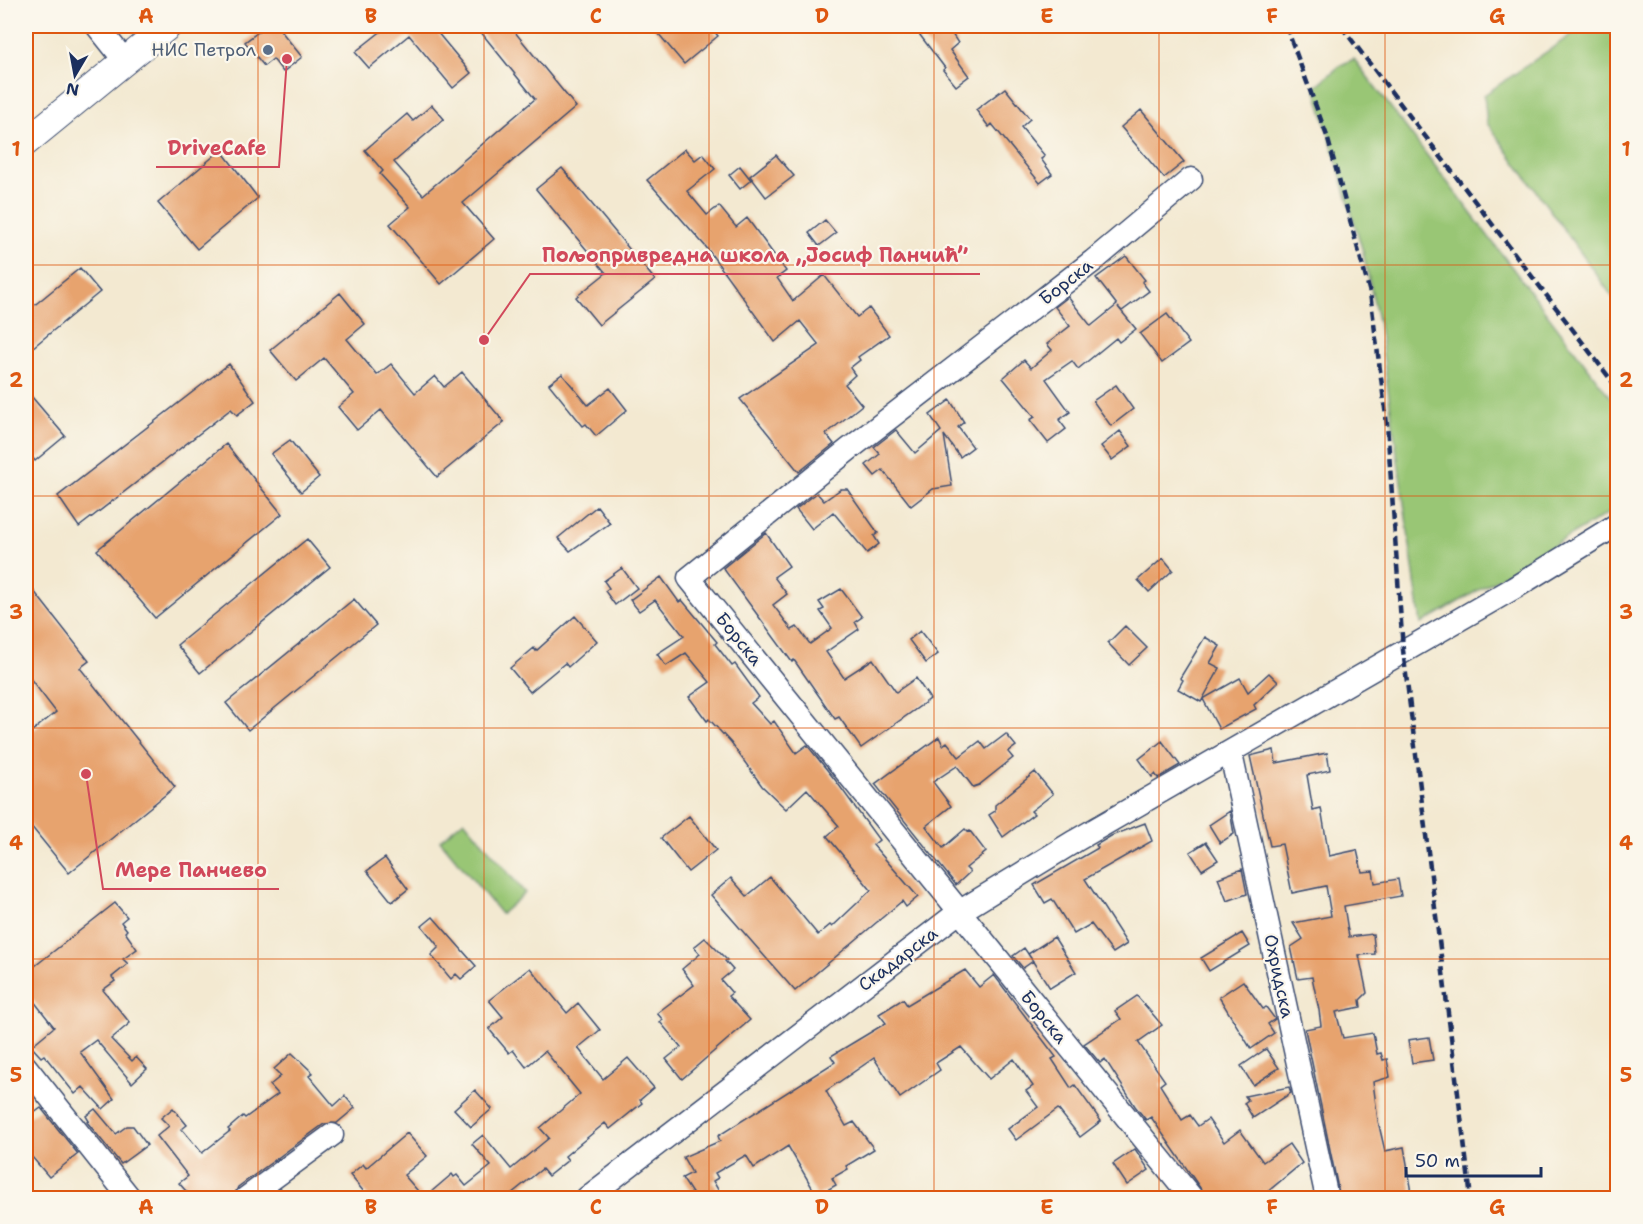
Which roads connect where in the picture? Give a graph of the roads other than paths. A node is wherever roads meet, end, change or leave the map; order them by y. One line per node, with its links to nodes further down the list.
1 (97, 26): 3 (street)
2 (168, 26): 3 (main road)
3 (125, 62): 4 (main road)
4 (26, 142)
5 (1191, 179): 8 (street, Борска)
6 (1617, 524): 7 (street, Скадарска)
7 (1231, 754): 8 (street, Скадарска); 15 (street, Охридска)
8 (959, 912): 13 (street, Скадарска); 14 (street, Борска)
9 (26, 1067): 11 (street)
10 (332, 1135): 12 (street)
11 (130, 1198)
12 (246, 1198)
13 (587, 1198)
14 (1191, 1198)
15 (1327, 1198)

